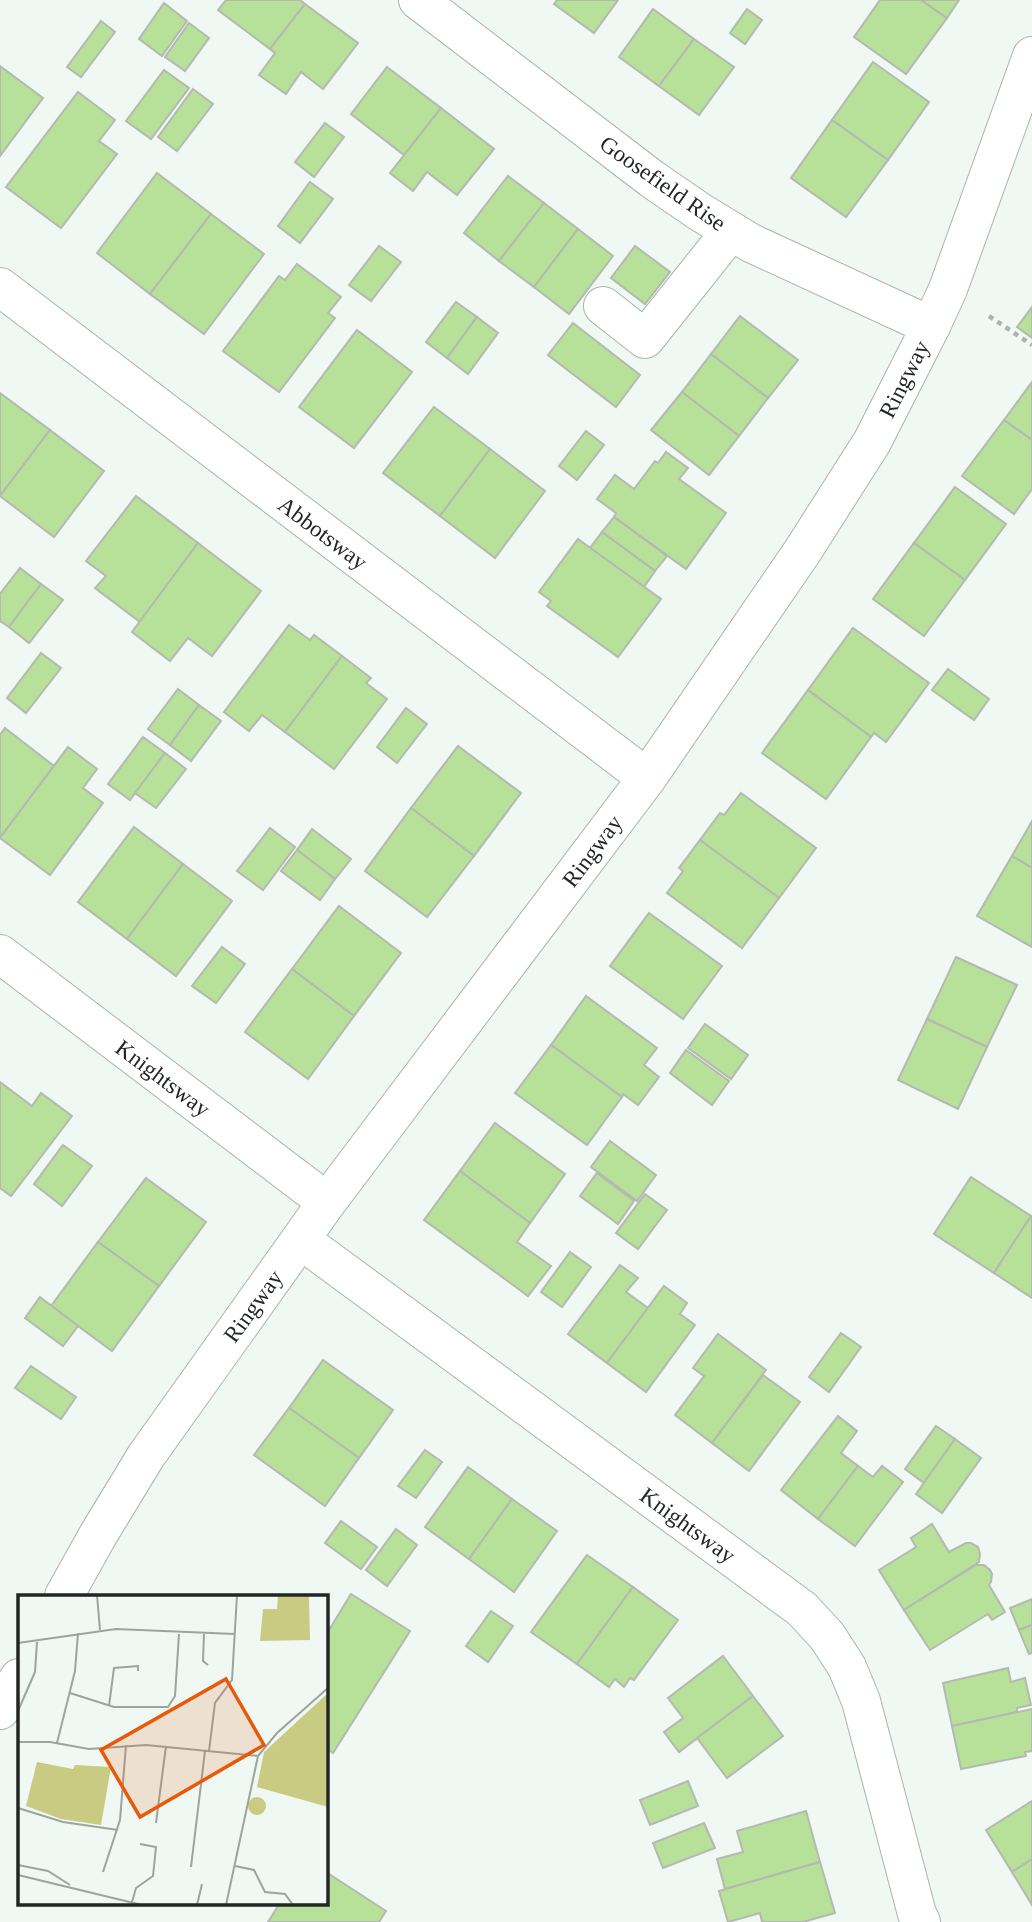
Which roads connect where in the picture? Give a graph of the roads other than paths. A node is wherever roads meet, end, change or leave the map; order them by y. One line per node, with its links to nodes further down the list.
1 (418, 0): 3 (street, Goosefield Rise)
2 (1032, 56): 6 (street, Ringway)
3 (731, 231): 5 (street); 6 (street, Goosefield Rise)
4 (0, 288): 7 (street, Abbotsway)
5 (603, 306)
6 (931, 326): 7 (street, Ringway)
7 (647, 778): 9 (street, Ringway)
8 (0, 954): 9 (street, Knightsway)
9 (327, 1202): 10 (street, Ringway)
10 (301, 1240): 11 (street, Ringway); 14 (street, Knightsway)
11 (65, 1595)
12 (18, 1680): 13 (street)
13 (0, 1710)
14 (921, 1922)

